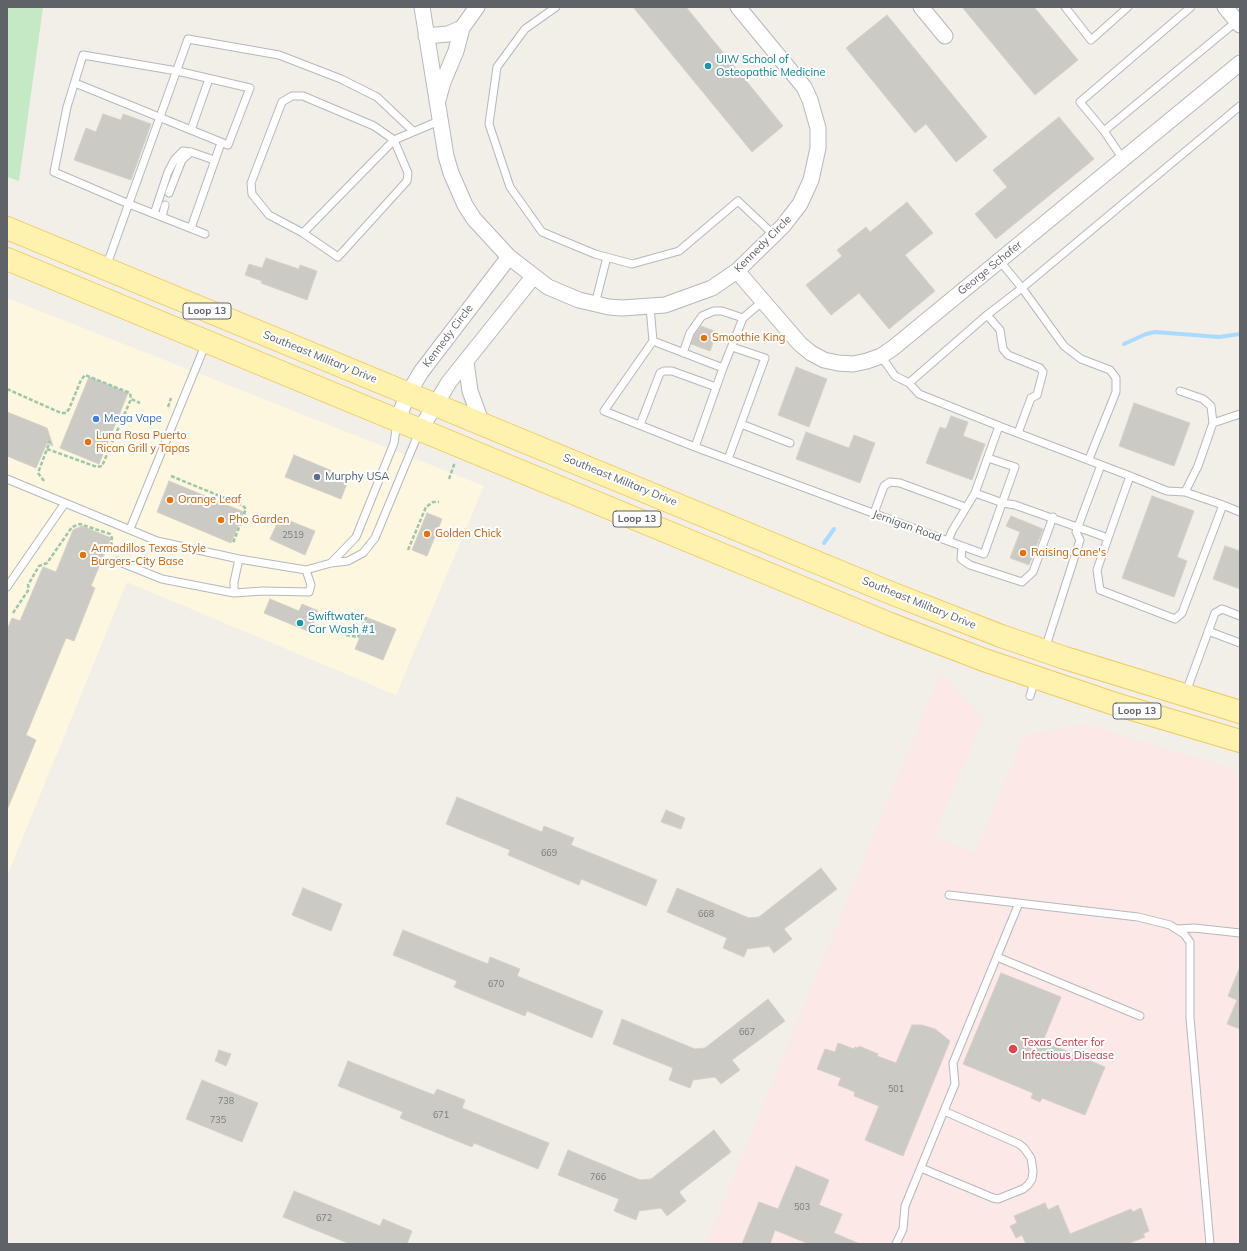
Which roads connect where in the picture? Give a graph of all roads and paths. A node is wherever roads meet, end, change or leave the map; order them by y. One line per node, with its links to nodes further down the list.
1 (422, 7): 12 (street, Kennedy Circle)
2 (477, 7): 11 (street, Kennedy Circle)
3 (556, 7): 41 (lane)
4 (738, 7): 39 (street, Kennedy Circle)
5 (921, 7): 13 (street)
6 (1128, 7): 9 (lane)
7 (1191, 7): 24 (lane)
8 (1225, 7): 10 (street)
9 (1067, 8)
10 (1239, 21): 24 (lane)
11 (462, 28): 12 (street); 18 (street, Kennedy Circle)
12 (426, 36): 18 (street, Kennedy Circle)
13 (945, 36)
14 (1240, 63): 28 (street, George Schafer)
15 (177, 71): 16 (lane); 17 (lane); 20 (lane); 23 (lane)
16 (210, 79): 22 (lane); 26 (lane)
17 (75, 83): 20 (lane); 31 (lane)
18 (438, 102): 21 (street, Kennedy Circle)
19 (1240, 106): 47 (lane)
20 (160, 116): 22 (lane); 31 (lane)
21 (439, 120): 23 (lane); 40 (street, Kennedy Circle)
22 (191, 130): 26 (lane)
23 (413, 131): 25 (lane)
24 (1104, 131): 28 (lane)
25 (394, 140): 37 (lane); 37 (lane); 37 (lane)
26 (221, 143): 29 (lane)
27 (191, 152): 29 (lane); 30 (lane); 33 (lane)
28 (1123, 159): 43 (street, George Schafer)
29 (214, 160): 36 (lane)
30 (170, 193)
31 (129, 204): 33 (lane); 44 (lane)
32 (165, 205): 34 (lane)
33 (154, 214): 34 (lane)
34 (162, 217): 36 (lane)
35 (7, 228): 44 (main road, Southeast Military Drive / Loop 13)
36 (190, 228): 38 (lane)
37 (303, 233)
38 (205, 234)
39 (774, 235): 41 (lane); 45 (street, Kennedy Circle)
40 (509, 257): 46 (street, Kennedy Circle); 64 (street, Kennedy Circle)
41 (607, 257): 49 (lane)
42 (7, 260): 54 (main road, Loop 13)
43 (1000, 260): 47 (lane); 57 (street, George Schafer)
44 (106, 269): 64 (main road, Southeast Military Drive / Loop 13)
45 (737, 271): 48 (street, George Schafer); 50 (street, Kennedy Circle)
46 (533, 277): 49 (street, Kennedy Circle); 58 (street)
47 (1022, 288): 51 (lane); 84 (lane)
48 (763, 302): 52 (lane); 57 (street, George Schafer)
49 (595, 304): 50 (street, Kennedy Circle)
50 (650, 307): 53 (lane)
51 (987, 315): 60 (lane); 76 (lane)
52 (744, 318): 55 (lane); 56 (lane)
53 (653, 341): 56 (lane); 73 (lane, Jernigan Road)
54 (206, 342): 69 (main road, Loop 13); 101 (lane)
55 (732, 346): 59 (lane); 72 (lane)
56 (683, 353): 59 (lane)
57 (881, 356): 60 (lane)
58 (466, 362): 67 (street); 71 (street)
59 (723, 368): 61 (lane)
60 (909, 383): 74 (lane)
61 (716, 387): 73 (lane); 79 (lane)
62 (7, 389): 65 (path)
63 (1180, 391): 70 (lane)
64 (408, 394): 67 (main road, Southeast Military Drive / Loop 13); 69 (street, Kennedy Circle)
65 (131, 398): 66 (path); 80 (path)
66 (140, 403)
67 (436, 404): 71 (main road, Southeast Military Drive / Loop 13); 75 (street)
68 (1240, 414): 70 (lane)
69 (397, 421): 75 (main road, Loop 13); 111 (lane)
70 (1213, 423): 91 (lane)
71 (482, 424): 122 (main road, Southeast Military Drive / Loop 13)
72 (741, 424): 78 (lane); 83 (lane)
73 (640, 425): 79 (lane, Jernigan Road)
74 (999, 426): 76 (lane); 81 (lane, Jernigan Road)
75 (420, 430): 111 (lane); 123 (main road, Loop 13)
76 (1018, 434): 84 (lane)
77 (50, 441): 80 (path)
78 (790, 443)
79 (695, 447): 83 (lane, Jernigan Road)
80 (47, 449): 90 (path)
81 (988, 458): 92 (lane, Jernigan Road); 95 (lane)
82 (456, 459): 88 (path)
83 (728, 459): 99 (lane, Jernigan Road)
84 (1088, 460): 85 (lane)
85 (1101, 465): 87 (lane); 102 (lane)
86 (171, 476): 105 (path)
87 (1130, 476): 91 (lane); 103 (lane)
88 (449, 478)
89 (7, 479): 94 (lane)
90 (44, 480)
91 (1185, 492): 96 (lane)
92 (975, 493): 95 (lane); 97 (lane, Jernigan Road)
93 (439, 502): 108 (path)
94 (65, 503): 101 (lane); 113 (lane)
95 (1002, 503): 100 (lane); 106 (lane)
96 (1223, 505): 98 (lane); 103 (lane)
97 (965, 507): 99 (lane); 104 (lane, Jernigan Road)
98 (1240, 512)
99 (874, 513): 104 (lane, Jernigan Road)
100 (1053, 517): 102 (lane); 106 (lane)
101 (130, 529): 109 (lane)
102 (1077, 529): 103 (lane); 122 (lane)
103 (1108, 538)
104 (948, 541): 106 (lane)
105 (233, 543)
106 (962, 546)
107 (111, 548): 116 (path)
108 (408, 550)
109 (240, 559): 112 (lane); 115 (lane)
110 (117, 561): 115 (lane)
111 (331, 563): 112 (lane)
112 (306, 570): 115 (lane)
113 (10, 578): 114 (lane)
114 (7, 587)
115 (234, 594)
116 (14, 613)
117 (367, 616): 120 (path)
118 (1240, 616): 119 (lane)
119 (1208, 631): 121 (lane); 124 (lane)
120 (346, 635)
121 (1240, 643)
122 (1045, 651): 123 (main road); 124 (main road, Southeast Military Drive / Loop 13)
123 (1033, 687): 126 (main road, Loop 13)
124 (1185, 695): 125 (main road, Southeast Military Drive / Loop 13)
125 (1240, 712)
126 (1240, 741)
127 (949, 895): 128 (lane)
128 (1019, 903): 129 (lane); 131 (lane)
129 (1177, 929): 130 (lane); 136 (lane)
130 (1240, 933)
131 (997, 957): 132 (lane); 133 (lane)
132 (1140, 1016)
133 (944, 1111): 134 (lane); 134 (lane)
134 (921, 1168): 135 (lane)
135 (896, 1244)
136 (1210, 1244)

